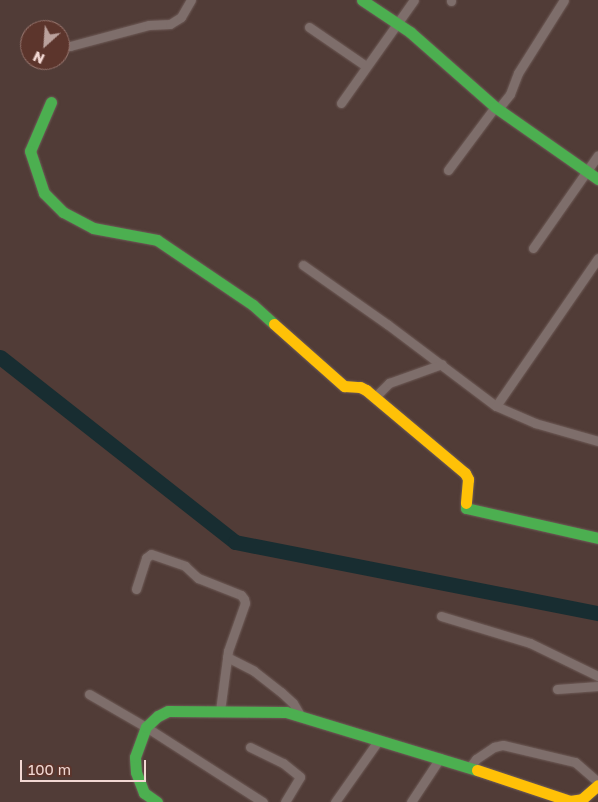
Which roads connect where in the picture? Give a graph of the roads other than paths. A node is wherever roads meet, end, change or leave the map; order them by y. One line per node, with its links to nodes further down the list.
1 (191, 0): 7 (street)
2 (362, 0): 5 (street)
3 (414, 0): 5 (street)
4 (564, 0): 11 (street)
5 (398, 22): 8 (street); 11 (street)
6 (309, 26): 8 (street)
7 (70, 46)
8 (366, 66): 10 (street)
9 (51, 102): 20 (street)
10 (341, 103)
11 (497, 108): 13 (street); 14 (street)
12 (598, 154): 14 (street)
13 (448, 170)
14 (587, 172): 15 (street); 16 (street)
15 (598, 179)
16 (533, 248)
17 (598, 258): 21 (street)
18 (303, 265): 19 (street)
19 (442, 364): 20 (street); 21 (street)
20 (375, 397): 23 (street)
21 (496, 406): 22 (street)
22 (598, 442)
23 (598, 538)
24 (136, 589): 26 (street)
25 (441, 616): 27 (street)
26 (227, 656): 31 (street); 32 (street)
27 (598, 676)
28 (598, 686): 29 (street)
29 (556, 689)
30 (89, 694): 33 (street)
31 (220, 711): 32 (street); 33 (street)
32 (301, 717): 34 (street)
33 (146, 727): 39 (street); 40 (street)
34 (378, 741): 36 (street); 42 (street)
35 (250, 747): 41 (street)
36 (440, 758): 37 (street); 43 (street)
37 (470, 767): 38 (street); 38 (street)
38 (598, 783)
39 (157, 802)
40 (263, 802)
41 (285, 802)
42 (335, 802)
43 (411, 802)

